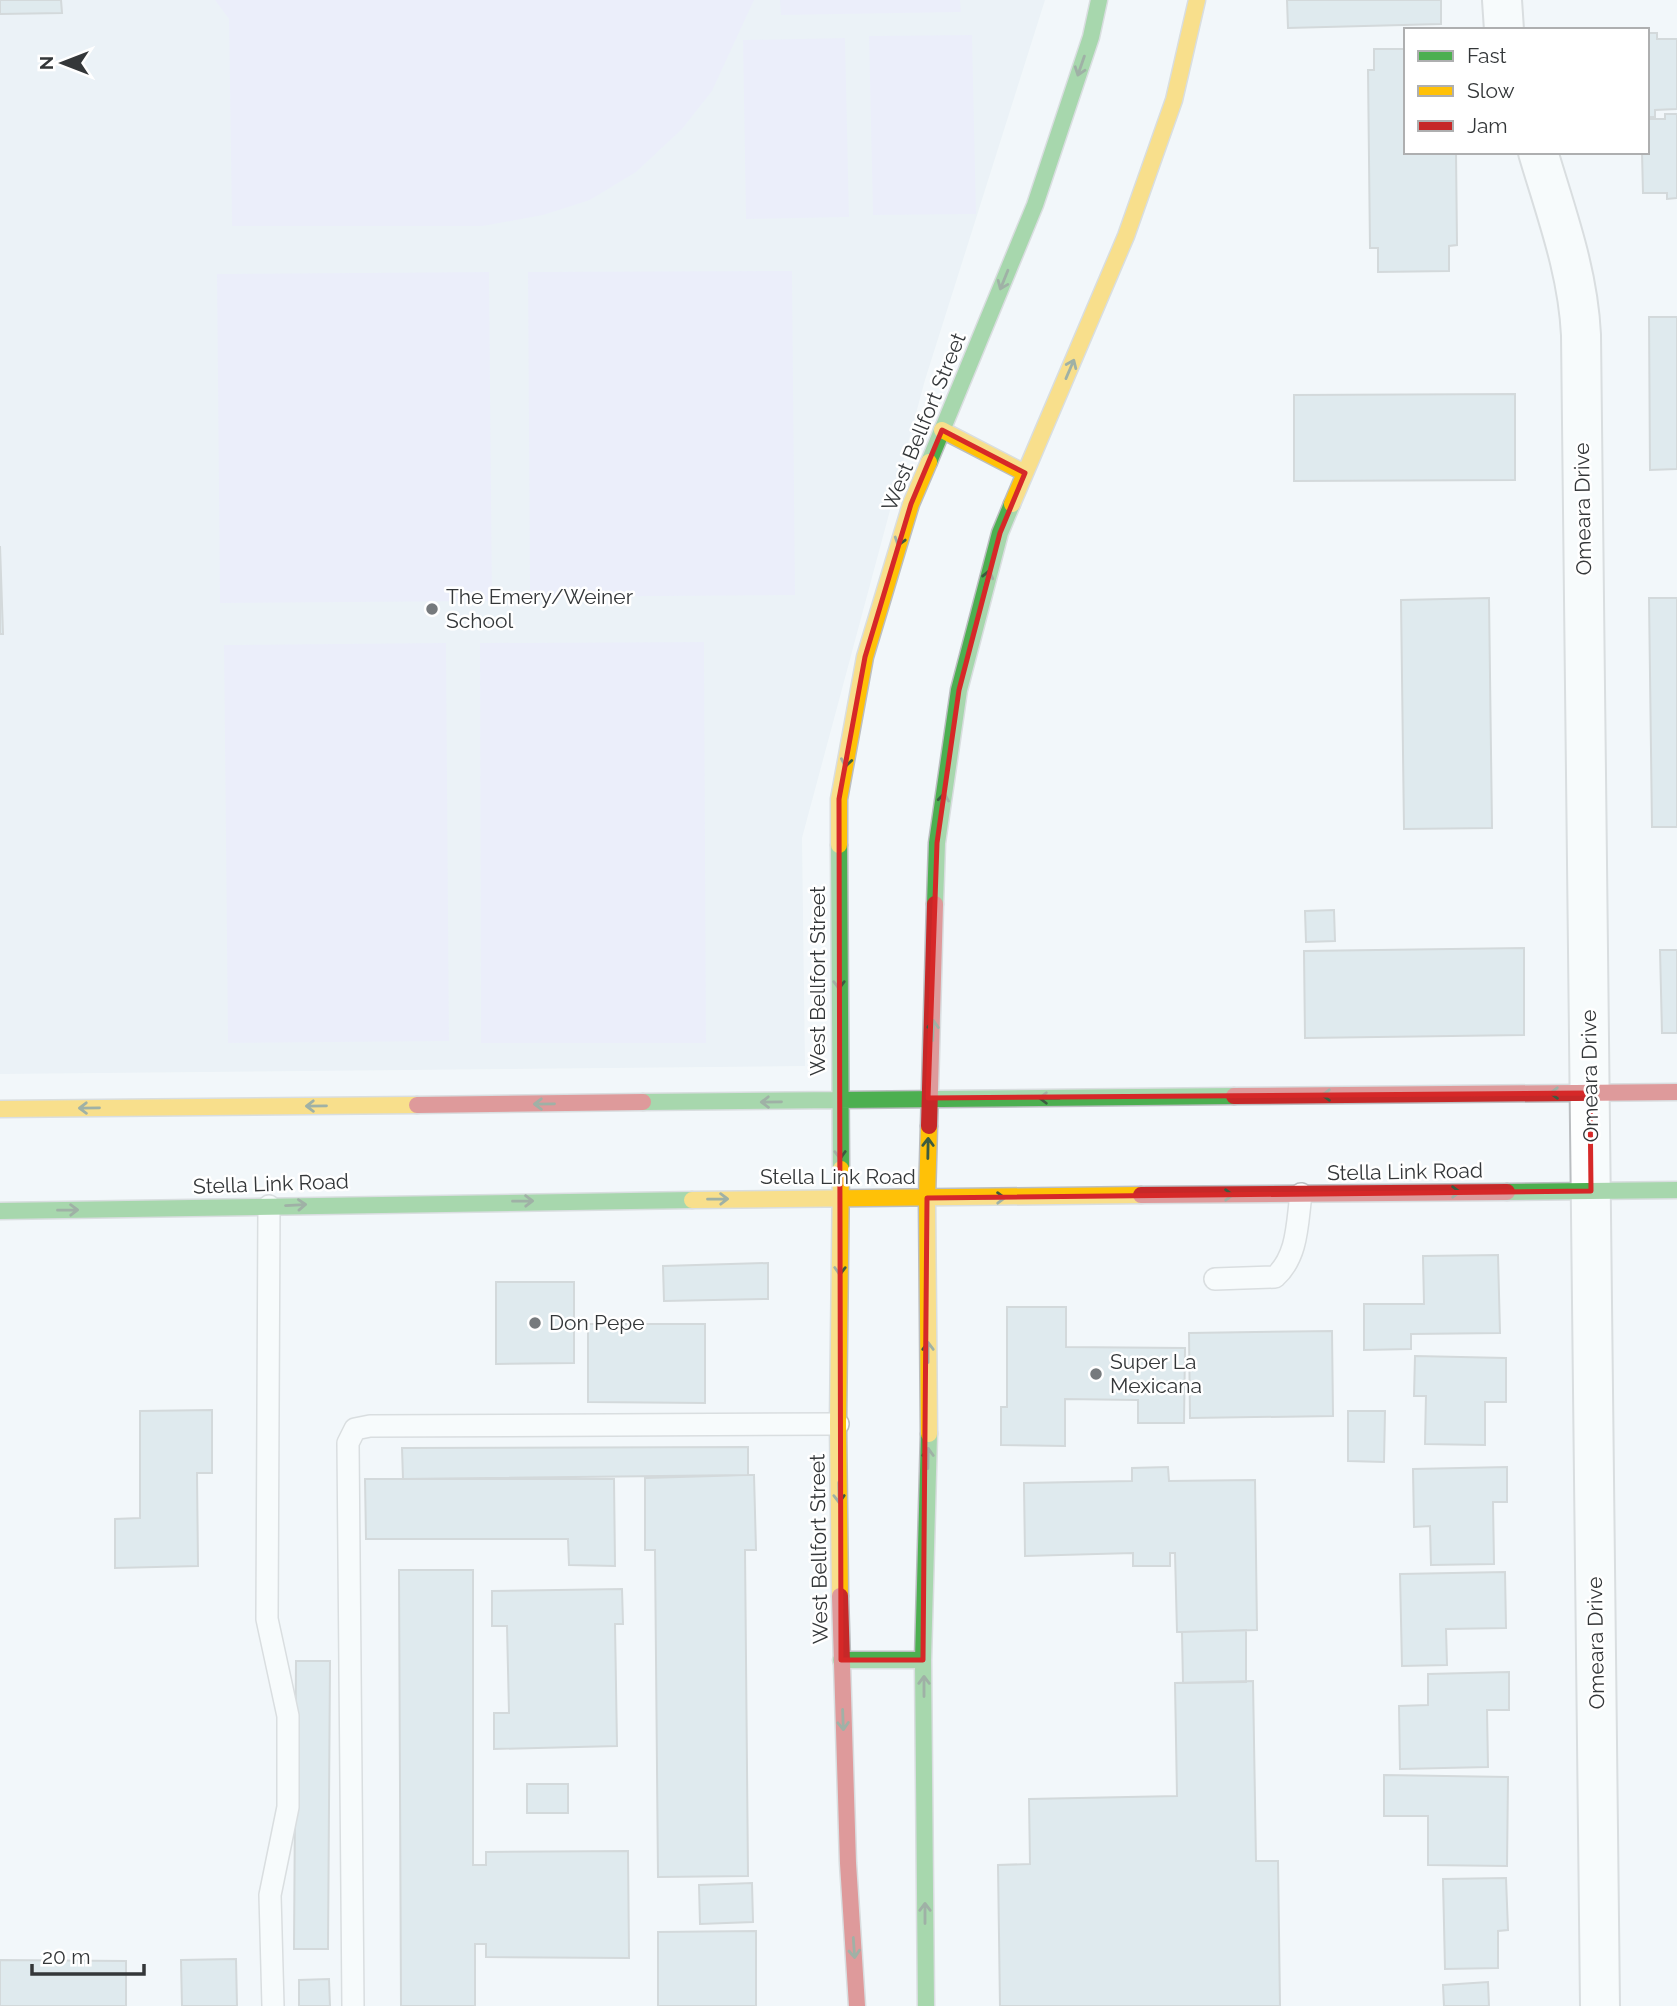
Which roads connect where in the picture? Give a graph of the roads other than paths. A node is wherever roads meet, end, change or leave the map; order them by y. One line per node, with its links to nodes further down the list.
1 (1099, 0): 6 (main road, West Bellfort Street, one-way to 6)
2 (1197, 0): 7 (main road, one-way to 2)
3 (1502, 0): 4 (street)
4 (1504, 28)
5 (1539, 154): 9 (street, Omeara Drive)
6 (942, 430): 7 (main road); 11 (main road, West Bellfort Street, one-way to 11)
7 (1025, 473): 10 (main road, one-way to 7)
8 (1677, 1092): 9 (main road)
9 (1590, 1093): 10 (main road, one-way to 10); 14 (street, Omeara Drive)
10 (928, 1098): 11 (main road); 17 (main road, one-way to 10)
11 (839, 1100): 12 (main road, one-way to 12); 16 (main road, West Bellfort Street, one-way to 16)
12 (0, 1109)
13 (1677, 1190): 14 (main road, Stella Link Road)
14 (1591, 1191): 15 (main road, Stella Link Road, one-way to 14); 28 (street, Omeara Drive)
15 (1301, 1194): 17 (main road, Stella Link Road, one-way to 15); 20 (lane)
16 (841, 1197): 17 (main road, Stella Link Road); 18 (main road, Stella Link Road, one-way to 16); 21 (main road, West Bellfort Street, one-way to 21)
17 (927, 1198): 23 (main road, one-way to 17)
18 (269, 1206): 19 (main road, Stella Link Road, one-way to 18); 24 (lane)
19 (0, 1211)
20 (1215, 1279)
21 (838, 1424): 22 (main road, West Bellfort Street, one-way to 22); 25 (lane)
22 (841, 1660): 23 (main road); 26 (main road, West Bellfort Street, one-way to 26)
23 (923, 1660): 27 (main road, one-way to 23)
24 (273, 2006)
25 (353, 2006)
26 (857, 2006)
27 (926, 2006)
28 (1600, 2006)

